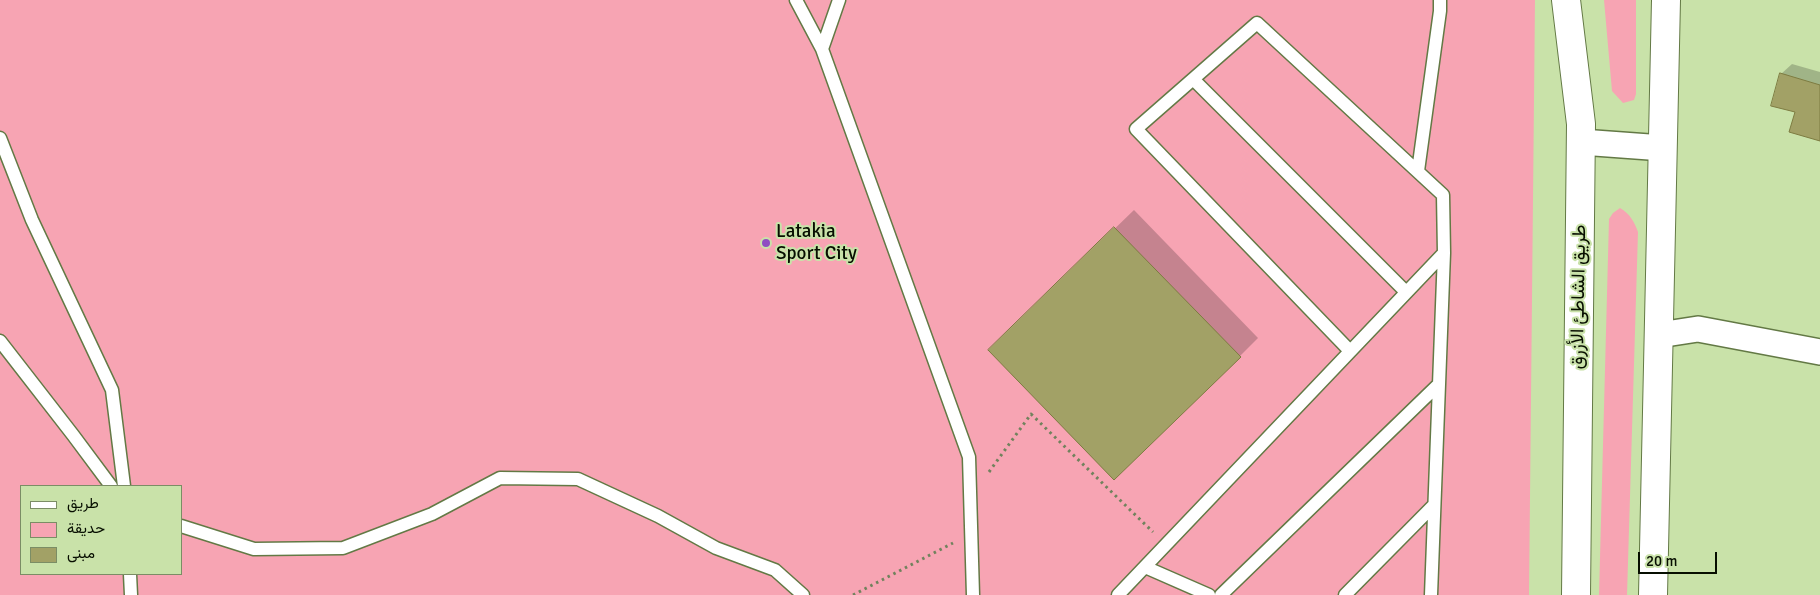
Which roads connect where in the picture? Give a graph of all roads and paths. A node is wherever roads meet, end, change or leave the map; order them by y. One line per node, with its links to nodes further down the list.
1 (796, 0): 6 (lane)
2 (839, 0): 6 (lane)
3 (1440, 0): 11 (lane)
4 (1566, 0): 9 (main road, طريق الشاطئ الأزرق)
5 (1666, 0): 10 (main road)
6 (822, 49): 21 (lane)
7 (1193, 79): 11 (lane); 13 (lane); 16 (lane)
8 (0, 138): 20 (lane)
9 (1581, 142): 10 (street); 37 (main road, طريق الشاطئ الأزرق)
10 (1663, 148): 14 (main road)
11 (1418, 171): 12 (lane)
12 (1444, 253): 13 (lane); 18 (lane)
13 (1406, 292): 16 (lane)
14 (1659, 335): 17 (street); 38 (main road)
15 (0, 341): 19 (lane)
16 (1350, 351): 25 (lane)
17 (1820, 352)
18 (1439, 384): 22 (lane); 34 (lane)
19 (110, 485)
20 (124, 485)
21 (970, 498): 24 (lane); 25 (path)
22 (1434, 505): 35 (lane); 36 (lane)
23 (182, 526): 29 (lane)
24 (971, 533): 30 (path); 31 (lane)
25 (1166, 545): 26 (lane)
26 (1144, 567): 32 (lane); 33 (lane)
27 (130, 575): 28 (lane)
28 (130, 595)
29 (803, 595)
30 (853, 595)
31 (973, 595)
32 (1118, 595)
33 (1209, 595)
34 (1221, 595)
35 (1345, 595)
36 (1430, 595)
37 (1576, 595)
38 (1653, 595)

